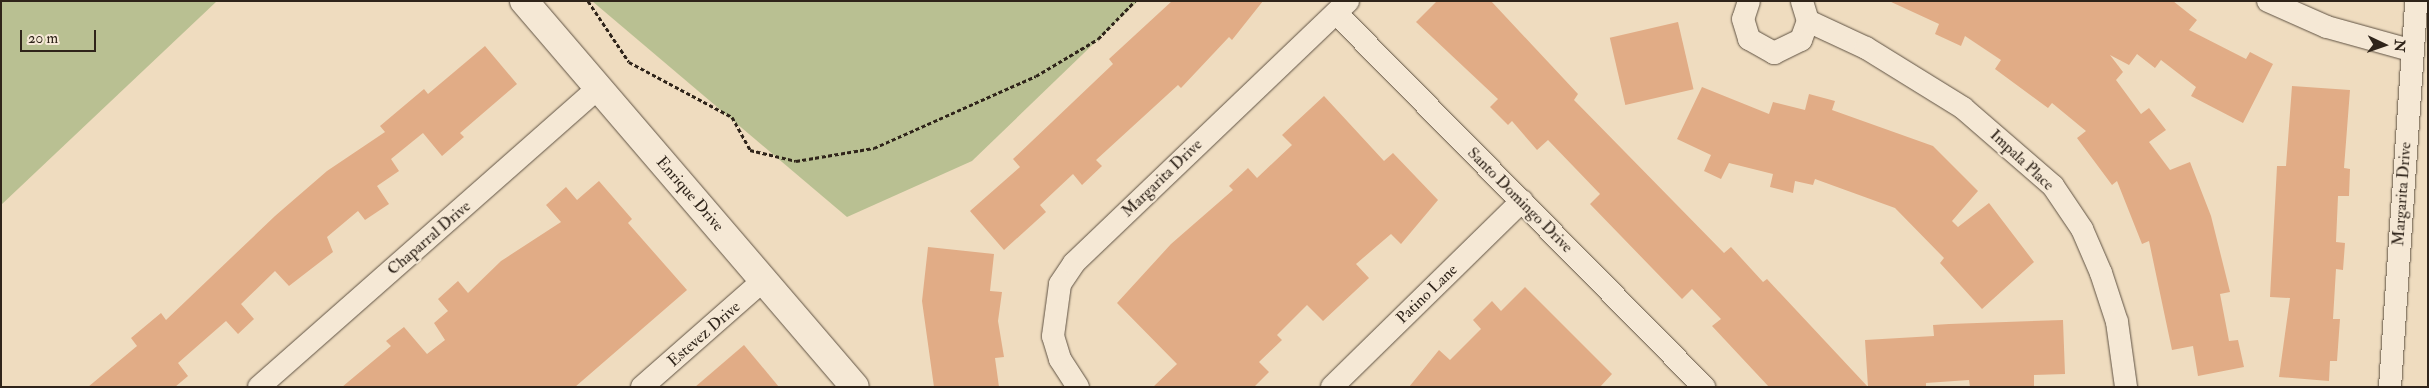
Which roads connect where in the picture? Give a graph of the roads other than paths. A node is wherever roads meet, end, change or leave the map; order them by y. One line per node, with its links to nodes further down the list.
1 (524, 1): 8 (street, Enrique Drive)
2 (1749, 1): 6 (street, Impala Place)
3 (2268, 1): 7 (street)
4 (2416, 1): 7 (street, Margarita Drive)
5 (1342, 7): 9 (street, Santo Domingo Drive); 14 (street, Margarita Drive)
6 (1805, 11): 17 (street, Impala Place)
7 (2410, 50): 18 (street, Margarita Drive)
8 (597, 89): 10 (street, Enrique Drive); 11 (street, Chaparral Drive)
9 (1522, 201): 15 (street, Patino Lane); 16 (street, Santo Domingo Drive)
10 (765, 279): 12 (street, Estevez Drive); 13 (street, Enrique Drive)
11 (259, 387)
12 (642, 387)
13 (855, 387)
14 (1078, 387)
15 (1332, 387)
16 (1704, 387)
17 (2126, 387)
18 (2390, 387)

